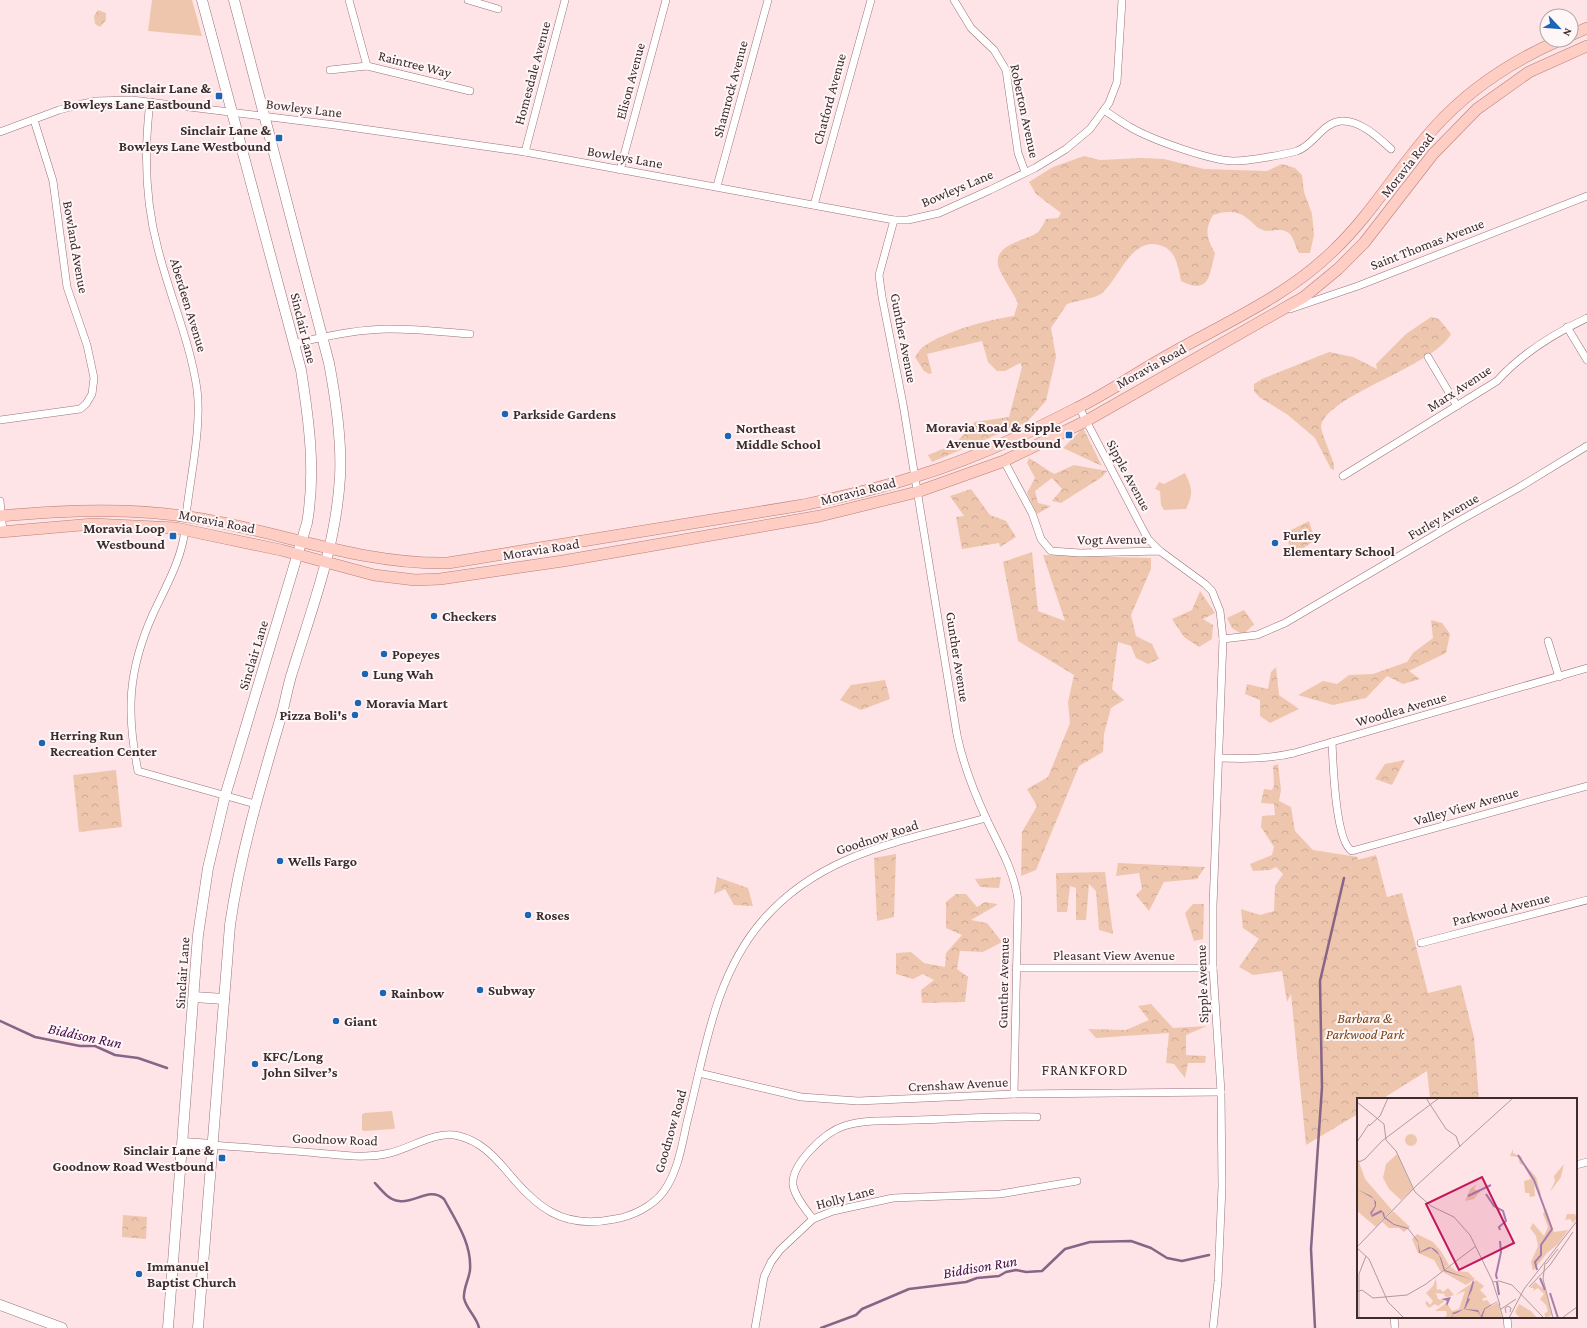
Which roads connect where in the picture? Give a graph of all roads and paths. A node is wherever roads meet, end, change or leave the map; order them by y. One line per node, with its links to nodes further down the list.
1 (202, 0): 19 (street, Sinclair Lane)
2 (234, 0): 20 (street, Sinclair Lane)
3 (349, 0): 14 (street)
4 (468, 0): 11 (street)
5 (565, 0): 24 (street, Homesdale Avenue)
6 (666, 0): 25 (street, Elison Avenue)
7 (768, 0): 27 (street, Shamrock Avenue)
8 (871, 0): 29 (street, Chatford Avenue)
9 (954, 0): 26 (street, Roberton Avenue)
10 (1122, 0): 18 (street, Bowleys Lane)
11 (498, 8)
12 (1587, 46): 31 (main road, Moravia Road)
13 (1542, 48): 40 (main road, Moravia Road)
14 (367, 66): 15 (street, Raintree Way); 16 (street, Raintree Way)
15 (330, 70)
16 (470, 91)
17 (150, 102): 19 (street, Bowleys Lane); 21 (street, Bowleys Lane); 50 (street, Aberdeen Avenue)
18 (1104, 110): 23 (street); 26 (street, Bowleys Lane)
19 (234, 113): 20 (street, Bowleys Lane); 36 (street, Sinclair Lane)
20 (264, 117): 24 (street, Bowleys Lane); 35 (street, Sinclair Lane)
21 (34, 120): 22 (street, Bowleys Lane); 41 (street, Bowland Avenue)
22 (0, 132)
23 (1391, 149)
24 (525, 152): 25 (street, Bowleys Lane)
25 (620, 170): 27 (street, Bowleys Lane)
26 (1025, 172): 30 (street, Bowleys Lane)
27 (717, 186): 29 (street, Bowleys Lane)
28 (1587, 196): 31 (street, Saint Thomas Avenue)
29 (814, 205): 30 (street, Bowleys Lane)
30 (894, 220): 46 (street, Gunther Avenue)
31 (1275, 314): 42 (main road, Moravia Road)
32 (1587, 318): 33 (street, Marx Avenue)
33 (1567, 327): 38 (street); 39 (street, Marx Avenue)
34 (470, 334): 35 (street)
35 (323, 336): 36 (street); 54 (street, Sinclair Lane)
36 (294, 344): 53 (street, Sinclair Lane)
37 (1428, 357): 39 (street)
38 (1587, 360)
39 (1457, 406): 45 (street, Marx Avenue)
40 (1079, 407): 42 (street, Sipple Avenue); 46 (main road, Moravia Road)
41 (0, 420)
42 (1086, 420): 44 (main road, Moravia Road); 55 (street, Sipple Avenue)
43 (1587, 446): 58 (street, Furley Avenue)
44 (1004, 461): 47 (main road, Moravia Road); 55 (street, Vogt Avenue)
45 (1343, 476)
46 (915, 477): 47 (street, Gunther Avenue); 54 (main road, Moravia Road)
47 (917, 492): 57 (main road, Moravia Road); 67 (street, Gunther Avenue)
48 (0, 501): 49 (street)
49 (1, 516): 50 (main road, Moravia Road); 52 (street)
50 (186, 516): 53 (main road, Moravia Road)
51 (185, 529): 52 (main road, Moravia Road); 56 (main road, Moravia Road); 65 (street)
52 (1, 532)
53 (300, 542): 54 (main road, Moravia Road); 56 (street, Sinclair Lane)
54 (331, 548): 57 (street, Sinclair Lane)
55 (1160, 551): 58 (street, Vogt Avenue)
56 (297, 554): 57 (main road, Moravia Road); 65 (street, Sinclair Lane)
57 (327, 563): 66 (street, Sinclair Lane)
58 (1223, 639): 63 (street, Sipple Avenue)
59 (1548, 641): 61 (street)
60 (1587, 668): 61 (street, Woodlea Avenue)
61 (1559, 677): 62 (street, Woodlea Avenue)
62 (1332, 742): 63 (street, Woodlea Avenue); 64 (street, Valley View Avenue)
63 (1219, 758): 71 (street, Sipple Avenue)
64 (1587, 786)
65 (225, 796): 66 (street); 72 (street, Sinclair Lane)
66 (255, 804): 73 (street, Sinclair Lane)
67 (986, 818): 70 (street, Gunther Avenue); 74 (street, Goodnow Road)
68 (1587, 900): 69 (street, Parkwood Avenue)
69 (1421, 943)
70 (1016, 968): 71 (street, Pleasant View Avenue); 76 (street, Gunther Avenue)
71 (1213, 968): 75 (street, Sipple Avenue)
72 (194, 997): 73 (street); 78 (street, Sinclair Lane)
73 (224, 999): 79 (street, Sinclair Lane)
74 (699, 1073): 76 (street, Crenshaw Avenue); 79 (street, Goodnow Road)
75 (1221, 1092): 76 (street, Crenshaw Avenue); 91 (street, Sipple Avenue)
76 (1014, 1094)
77 (1037, 1117): 83 (street, Holly Lane)
78 (183, 1143): 79 (street); 87 (street, Sinclair Lane)
79 (213, 1145): 89 (street, Sinclair Lane)
80 (1587, 1162): 81 (street)
81 (1577, 1165)
82 (1077, 1181): 83 (street, Holly Lane)
83 (813, 1219): 90 (street)
84 (0, 1305): 88 (street)
85 (1394, 1318): 92 (street)
86 (1507, 1318): 93 (street)
87 (169, 1326)
88 (62, 1328)
89 (198, 1328)
90 (755, 1328)
91 (1213, 1328)
92 (1395, 1328)
93 (1508, 1328)

